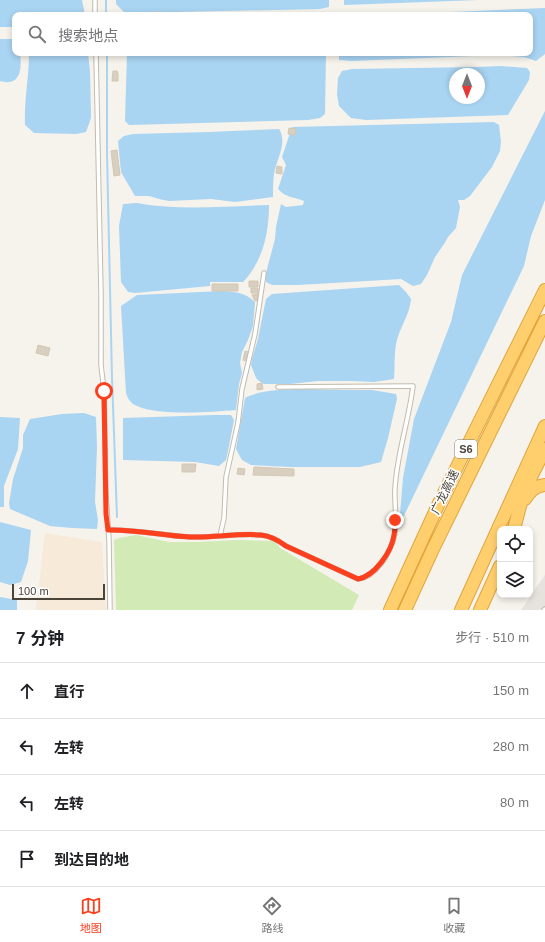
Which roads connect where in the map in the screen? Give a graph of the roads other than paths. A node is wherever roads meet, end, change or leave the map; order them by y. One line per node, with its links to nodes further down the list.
1 (95, 0): 2 (lane)
2 (96, 12)
3 (96, 56): 13 (lane)
4 (264, 273): 14 (lane)
5 (545, 290): 17 (highway, 广龙高速 / S6)
6 (545, 322): 18 (highway, 广龙高速 / S6)
7 (278, 387): 14 (lane)
8 (545, 426): 19 (highway)
9 (545, 449): 11 (highway)
10 (545, 485): 11 (highway)
11 (519, 508): 12 (highway)
12 (515, 526)
13 (108, 530): 14 (lane); 16 (lane)
14 (220, 536)
15 (497, 573): 20 (highway)
16 (110, 610)
17 (390, 610)
18 (405, 610)
19 (461, 610)
20 (480, 610)

